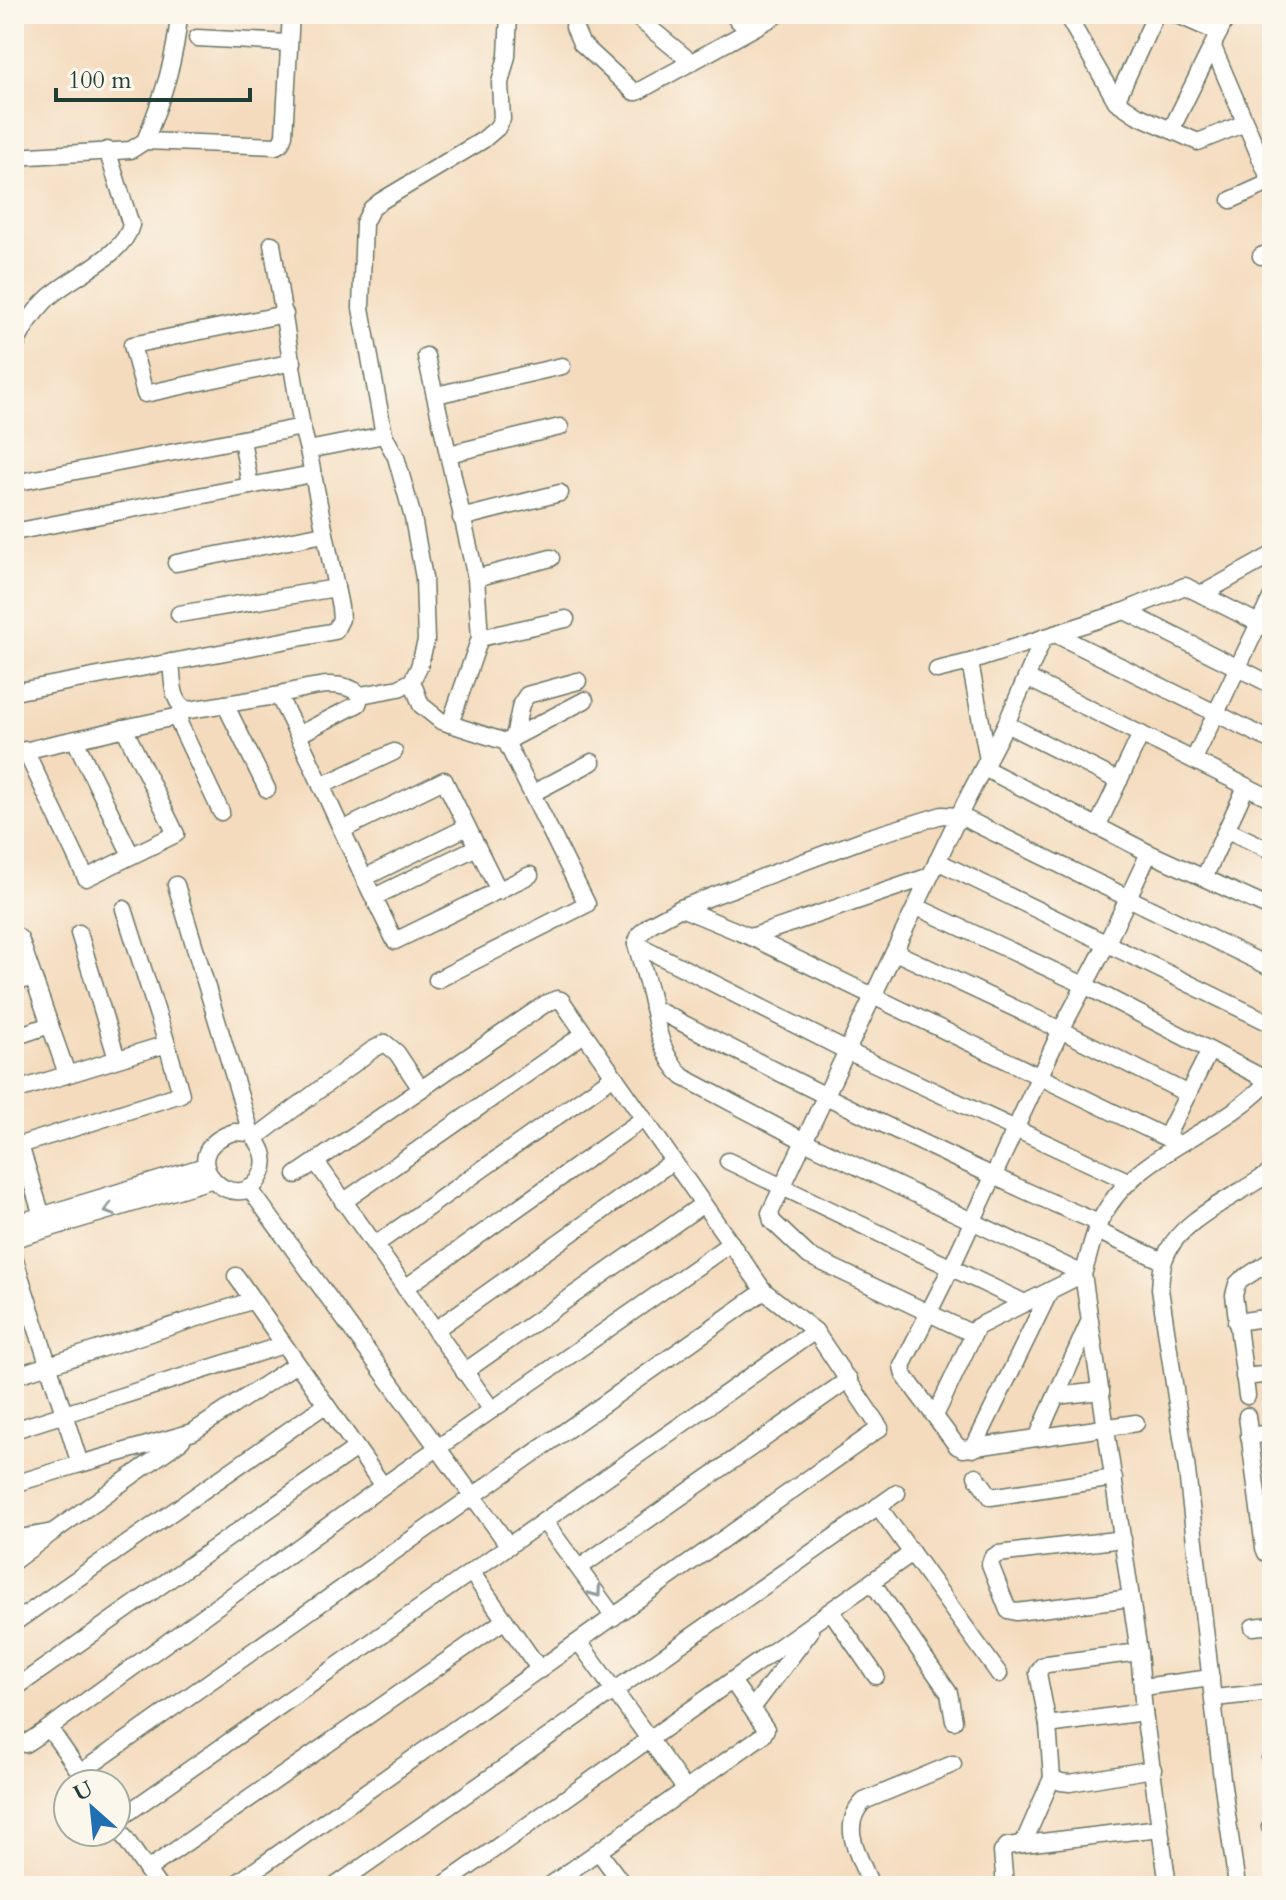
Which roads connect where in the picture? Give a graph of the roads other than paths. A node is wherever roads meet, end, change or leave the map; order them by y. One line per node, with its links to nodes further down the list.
1 (179, 14): 22 (street)
2 (291, 14): 17 (street)
3 (509, 14): 36 (street)
4 (576, 14): 18 (street)
5 (633, 14): 18 (street)
6 (732, 14): 13 (street)
7 (779, 14): 13 (street)
8 (1066, 14): 14 (street)
9 (1085, 14): 14 (street)
10 (1156, 14): 19 (street)
11 (1175, 14): 16 (street)
12 (1228, 14): 16 (street)
13 (748, 30): 18 (street)
14 (1077, 32): 19 (street)
15 (197, 38): 17 (street)
16 (1216, 40): 20 (street); 21 (street)
17 (288, 43): 22 (street)
18 (690, 61)
19 (1116, 101): 21 (street)
20 (1245, 123): 21 (street); 25 (street)
21 (1171, 130)
22 (145, 141): 23 (street)
23 (107, 150): 24 (street); 29 (street)
24 (14, 157)
25 (1272, 183): 26 (street)
26 (1231, 200)
27 (272, 244): 28 (street)
28 (285, 314): 31 (street); 31 (street)
29 (14, 352)
30 (426, 356): 33 (street)
31 (293, 362): 34 (street)
32 (562, 366): 33 (street)
33 (436, 395): 39 (street)
34 (302, 427): 37 (street); 38 (street)
35 (560, 427): 39 (street)
36 (384, 435): 38 (street); 67 (street)
37 (242, 439): 41 (street); 42 (street)
38 (308, 450): 40 (street)
39 (449, 454): 44 (street)
40 (312, 474): 42 (street); 46 (street)
41 (14, 483)
42 (250, 486): 45 (street)
43 (560, 493): 44 (street)
44 (461, 518): 52 (street)
45 (14, 532)
46 (324, 534): 49 (street); 53 (street)
47 (1272, 555): 50 (street)
48 (551, 558): 52 (street)
49 (176, 563)
50 (1255, 563): 51 (street); 54 (street)
51 (1272, 574)
52 (476, 578): 61 (street)
53 (336, 588): 57 (street); 62 (street)
54 (1202, 594): 56 (street); 59 (street)
55 (1272, 596): 59 (street)
56 (1125, 611): 60 (street); 64 (street)
57 (179, 614)
58 (566, 619): 61 (street)
59 (1266, 627): 64 (street)
60 (1049, 636): 63 (street); 66 (street); 76 (street)
61 (480, 638): 77 (street)
62 (171, 662): 70 (street); 75 (street)
63 (970, 662): 65 (street); 89 (street)
64 (1238, 669): 69 (street); 76 (street)
65 (937, 670)
66 (1027, 678): 78 (street); 80 (street)
67 (412, 681): 72 (street); 77 (street)
68 (578, 681): 82 (street)
69 (1272, 685)
70 (14, 692)
71 (281, 695): 72 (street); 74 (street); 81 (street)
72 (361, 695): 81 (street)
73 (585, 700): 82 (street)
74 (225, 704): 75 (street); 93 (street)
75 (181, 712): 79 (street); 96 (street)
76 (1217, 715): 84 (street); 87 (street)
77 (450, 724): 82 (street)
78 (1006, 724): 89 (street); 90 (street)
79 (124, 728): 83 (street); 105 (street)
80 (1141, 734): 87 (street); 90 (street)
81 (298, 735): 91 (street)
82 (510, 739): 94 (street)
83 (75, 740): 85 (street); 105 (street)
84 (1272, 741)
85 (20, 752): 105 (street)
86 (394, 752): 91 (street)
87 (1194, 759): 92 (street)
88 (592, 762): 94 (street)
89 (986, 764): 97 (street); 99 (street)
90 (1119, 781): 99 (street)
91 (321, 786): 100 (street)
92 (1246, 787): 95 (street); 101 (street)
93 (267, 789)
94 (533, 793): 126 (street)
95 (1272, 799)
96 (221, 812)
97 (960, 816): 106 (street); 113 (street); 115 (street)
98 (467, 827): 100 (street); 102 (street); 108 (street)
99 (1097, 827): 104 (street)
100 (342, 830): 108 (street)
101 (1227, 830): 103 (street); 109 (street)
102 (477, 847): 111 (street); 112 (street)
103 (1272, 851)
104 (1149, 853): 109 (street); 113 (street)
105 (131, 855)
106 (934, 869): 114 (street); 120 (street); 122 (street)
107 (530, 875): 111 (street)
108 (364, 878): 112 (street)
109 (1204, 878): 117 (street)
110 (176, 885): 150 (street)
111 (499, 891): 112 (street)
112 (374, 897)
113 (1128, 899): 122 (street); 124 (street)
114 (917, 907): 123 (street); 128 (street)
115 (681, 908): 120 (street); 121 (street)
116 (124, 909): 136 (street)
117 (1272, 909)
118 (79, 933): 139 (street)
119 (14, 934): 125 (street)
120 (751, 937): 129 (street)
121 (636, 944): 130 (street); 137 (street)
122 (1106, 945): 128 (street); 131 (street)
123 (895, 952): 129 (street); 133 (street)
124 (1272, 968)
125 (33, 977): 127 (street); 132 (street)
126 (437, 980)
127 (14, 983)
128 (1084, 985): 133 (street); 138 (street)
129 (873, 996): 137 (street); 142 (street)
130 (653, 1008): 147 (street); 151 (street)
131 (1272, 1024)
132 (50, 1025): 135 (street); 140 (street)
133 (1061, 1030): 142 (street); 146 (street)
134 (584, 1034): 141 (street); 144 (street); 164 (street)
135 (14, 1037)
136 (167, 1044): 139 (street); 153 (street)
137 (847, 1051): 147 (street); 149 (street)
138 (1209, 1052): 143 (street); 146 (street)
139 (117, 1059): 140 (street)
140 (67, 1074): 145 (street)
141 (614, 1076): 148 (street); 172 (street)
142 (1040, 1077): 149 (street); 152 (street)
143 (1271, 1079): 152 (street)
144 (421, 1089): 150 (street); 156 (street)
145 (14, 1091)
146 (1188, 1094): 152 (street)
147 (825, 1097): 151 (street); 160 (street)
148 (643, 1119): 154 (street); 179 (street)
149 (1015, 1131): 160 (street); 161 (street)
150 (253, 1136): 158 (street); 163 (street)
151 (804, 1141): 162 (street); 167 (street)
152 (1172, 1141): 161 (street)
153 (17, 1146): 166 (street)
154 (673, 1161): 165 (street); 190 (street)
155 (728, 1161): 162 (street)
156 (316, 1162): 159 (street); 164 (street)
157 (1272, 1171): 175 (street)
158 (208, 1173): 163 (street); 166 (street); 170 (street, one-way to 170)
159 (296, 1175)
160 (993, 1177): 167 (street); 169 (street)
161 (1130, 1182): 169 (street)
162 (782, 1187): 176 (street); 184 (street)
163 (249, 1188): 217 (street)
164 (343, 1202): 172 (street)
165 (703, 1204): 171 (street); 196 (street)
166 (42, 1216): 168 (street)
167 (972, 1221): 176 (street); 177 (street)
168 (14, 1224)
169 (1098, 1227): 175 (street); 177 (street)
170 (14, 1239)
171 (731, 1243): 180 (street); 205 (street)
172 (375, 1245): 179 (street)
173 (14, 1257): 185 (street)
174 (1272, 1260): 189 (street)
175 (1163, 1261): 251 (street)
176 (951, 1268): 183 (street); 184 (street)
177 (1083, 1274): 181 (street); 188 (street)
178 (236, 1276): 182 (street)
179 (405, 1288): 190 (street)
180 (764, 1291): 191 (street); 226 (street)
181 (1050, 1291): 183 (street); 218 (street)
182 (251, 1301): 193 (street); 195 (street)
183 (1025, 1303): 192 (street)
184 (929, 1313): 192 (street); 207 (street)
185 (32, 1314): 187 (street); 195 (street)
186 (1272, 1317): 189 (street)
187 (14, 1320)
188 (1090, 1320): 201 (street); 202 (street)
189 (1236, 1322): 199 (street)
190 (435, 1330): 196 (street)
191 (815, 1331): 200 (street); 228 (street)
192 (973, 1334): 207 (street)
193 (283, 1345): 194 (street); 206 (street)
194 (296, 1364): 204 (street); 212 (street)
195 (48, 1366): 198 (street); 206 (street)
196 (464, 1372): 205 (street)
197 (1272, 1374): 199 (street)
198 (14, 1376)
199 (1244, 1377): 203 (street)
200 (849, 1379): 236 (street); 241 (street)
201 (1101, 1391): 202 (street); 210 (street)
202 (1056, 1396): 215 (street)
203 (1247, 1396)
204 (325, 1405): 216 (street); 243 (street)
205 (492, 1410): 217 (street)
206 (64, 1415): 211 (street); 219 (street)
207 (935, 1416): 218 (street)
208 (1247, 1416): 214 (street)
209 (1136, 1423): 210 (street)
210 (1107, 1427): 215 (street); 221 (street)
211 (14, 1430)
212 (193, 1432): 219 (street); 229 (street)
213 (1272, 1433): 214 (street)
214 (1249, 1436): 225 (street)
215 (1037, 1438): 218 (street)
216 (356, 1448): 223 (street); 254 (street)
217 (438, 1448): 223 (street); 226 (street)
218 (973, 1449)
219 (80, 1464): 222 (street)
220 (976, 1476): 221 (street)
221 (1114, 1478): 231 (street)
222 (14, 1484)
223 (383, 1486): 262 (street)
224 (897, 1493): 227 (street)
225 (1265, 1495): 234 (street)
226 (473, 1496): 232 (street); 267 (street)
227 (878, 1506): 233 (street); 255 (street)
228 (544, 1521): 232 (street); 236 (street)
229 (53, 1532): 230 (street); 235 (street)
230 (14, 1539)
231 (1123, 1539): 239 (street); 239 (street)
232 (509, 1546): 237 (street)
233 (912, 1553): 238 (street); 249 (street)
234 (1272, 1555)
235 (14, 1561)
236 (579, 1568): 241 (street, one-way to 241)
237 (471, 1572): 242 (street); 271 (street)
238 (872, 1582): 240 (street); 260 (street)
239 (1131, 1598): 247 (street)
240 (826, 1614): 250 (street); 252 (street); 258 (street)
241 (614, 1617): 246 (street)
242 (505, 1620): 248 (street); 276 (street)
243 (14, 1623)
244 (1272, 1625): 245 (street)
245 (1253, 1627)
246 (579, 1642): 248 (street); 255 (street)
247 (1139, 1652): 253 (street); 261 (street)
248 (540, 1670): 279 (street)
249 (999, 1674)
250 (876, 1676)
251 (1211, 1678): 253 (street); 257 (street)
252 (732, 1681): 258 (street); 264 (street)
253 (1143, 1687): 259 (street)
254 (14, 1689)
255 (614, 1691): 264 (street); 280 (street)
256 (1272, 1692): 257 (street)
257 (1214, 1698): 286 (street)
258 (753, 1707): 270 (street)
259 (1144, 1712): 261 (street); 268 (street)
260 (954, 1721)
261 (1048, 1725): 269 (street)
262 (49, 1728): 263 (street); 266 (street)
263 (14, 1733)
264 (648, 1740): 270 (street); 281 (street)
265 (953, 1764): 284 (street)
266 (77, 1768)
267 (98, 1768)
268 (1153, 1769): 269 (street); 272 (street)
269 (1052, 1778): 273 (street)
270 (686, 1790): 275 (street)
271 (132, 1812)
272 (1160, 1828): 273 (street); 277 (street)
273 (1023, 1844): 285 (street)
274 (132, 1847): 276 (street)
275 (599, 1852): 282 (street); 283 (street)
276 (147, 1870): 278 (street)
277 (1164, 1885)
278 (158, 1886)
279 (233, 1886)
280 (335, 1886)
281 (442, 1886)
282 (549, 1886)
283 (624, 1886)
284 (871, 1886)
285 (1005, 1886)
286 (1237, 1886)

